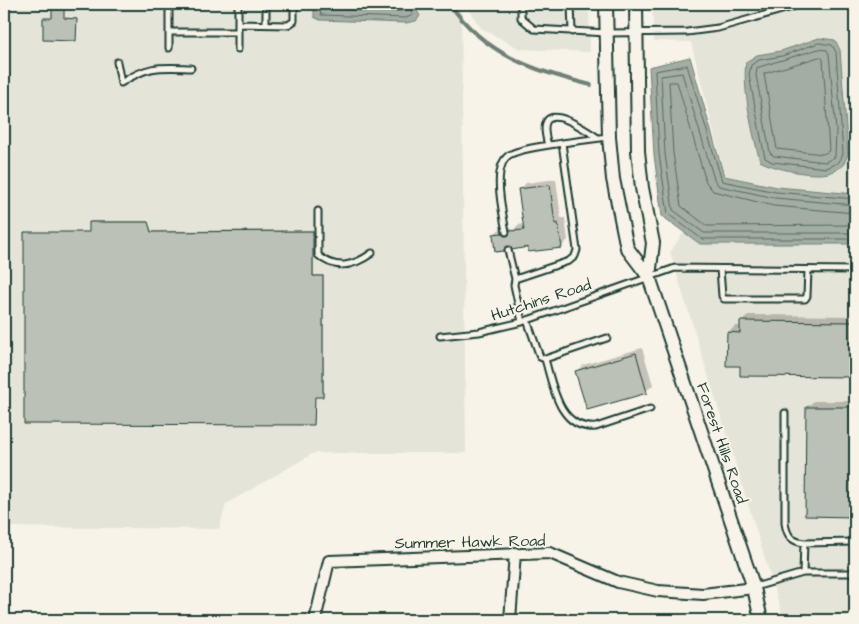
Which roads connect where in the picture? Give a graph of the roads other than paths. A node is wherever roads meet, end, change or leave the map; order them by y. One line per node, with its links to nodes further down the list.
1 (169, 4): 12 (lane)
2 (238, 4): 10 (lane)
3 (266, 4): 11 (lane)
4 (294, 4): 11 (lane)
5 (521, 4): 14 (lane)
6 (571, 4): 14 (lane)
7 (606, 4): 15 (street, Forest Hills Road)
8 (636, 4): 16 (street, Forest Hills Road)
9 (803, 4): 16 (lane)
10 (238, 24): 11 (lane); 13 (lane)
11 (266, 24)
12 (169, 32): 13 (lane); 17 (lane)
13 (238, 32): 18 (lane)
14 (572, 32): 15 (lane)
15 (607, 32): 16 (lane); 21 (street, Forest Hills Road)
16 (636, 33): 31 (street, Forest Hills Road)
17 (169, 48)
18 (238, 48)
19 (117, 62): 20 (lane)
20 (191, 68)
21 (603, 138): 22 (lane); 23 (lane); 31 (street, Forest Hills Road)
22 (562, 143): 23 (lane); 32 (lane)
23 (548, 146): 25 (lane)
24 (318, 211): 27 (lane)
25 (506, 232)
26 (508, 250): 32 (lane)
27 (372, 253)
28 (720, 269): 29 (lane, Hutchins Road); 29 (lane); 31 (lane, Hutchins Road)
29 (808, 270): 30 (lane, Hutchins Road)
30 (855, 270)
31 (649, 277): 33 (lane, Hutchins Road); 44 (street, Forest Hills Road)
32 (516, 279): 33 (lane)
33 (524, 321): 34 (lane, Hutchins Road); 36 (lane)
34 (440, 336)
35 (607, 338): 36 (lane)
36 (545, 359): 37 (lane)
37 (650, 409)
38 (785, 413): 39 (lane)
39 (804, 542): 40 (lane); 42 (lane)
40 (855, 542)
41 (515, 553): 44 (street, Summer Hawk Road); 45 (street, Summer Hawk Road); 46 (street)
42 (803, 573): 43 (lane); 44 (lane)
43 (855, 573)
44 (754, 588): 47 (street, Forest Hills Road)
45 (315, 620)
46 (510, 620)
47 (761, 620)

